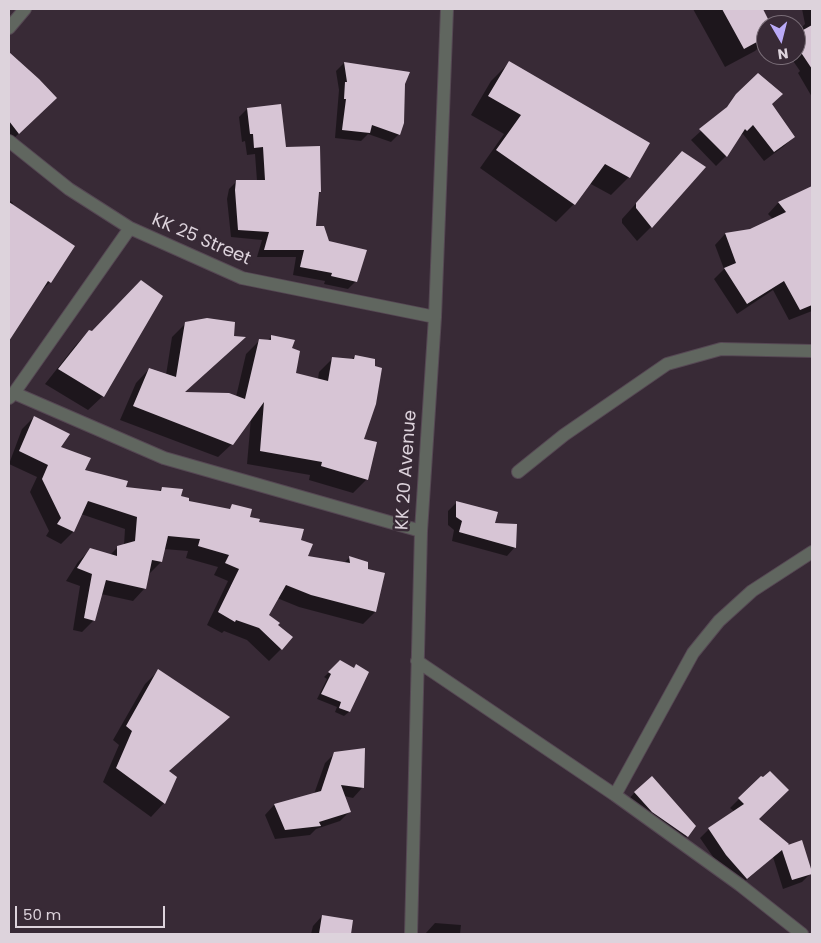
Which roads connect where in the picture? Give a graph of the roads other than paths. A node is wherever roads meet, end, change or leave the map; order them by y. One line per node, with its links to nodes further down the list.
1 (25, 9): 3 (street)
2 (447, 9): 6 (street, KK 20 Avenue)
3 (9, 28)
4 (9, 141): 5 (street, KK 25 Street)
5 (130, 228): 6 (street, KK 25 Street); 8 (street)
6 (435, 317): 10 (street, KK 20 Avenue)
7 (812, 351): 9 (street)
8 (12, 395): 10 (street)
9 (518, 472)
10 (420, 531): 12 (street, KK 20 Avenue)
11 (812, 552): 13 (street)
12 (417, 661): 13 (street); 14 (street, KK 20 Avenue)
13 (615, 795): 15 (street)
14 (411, 934)
15 (802, 934)

